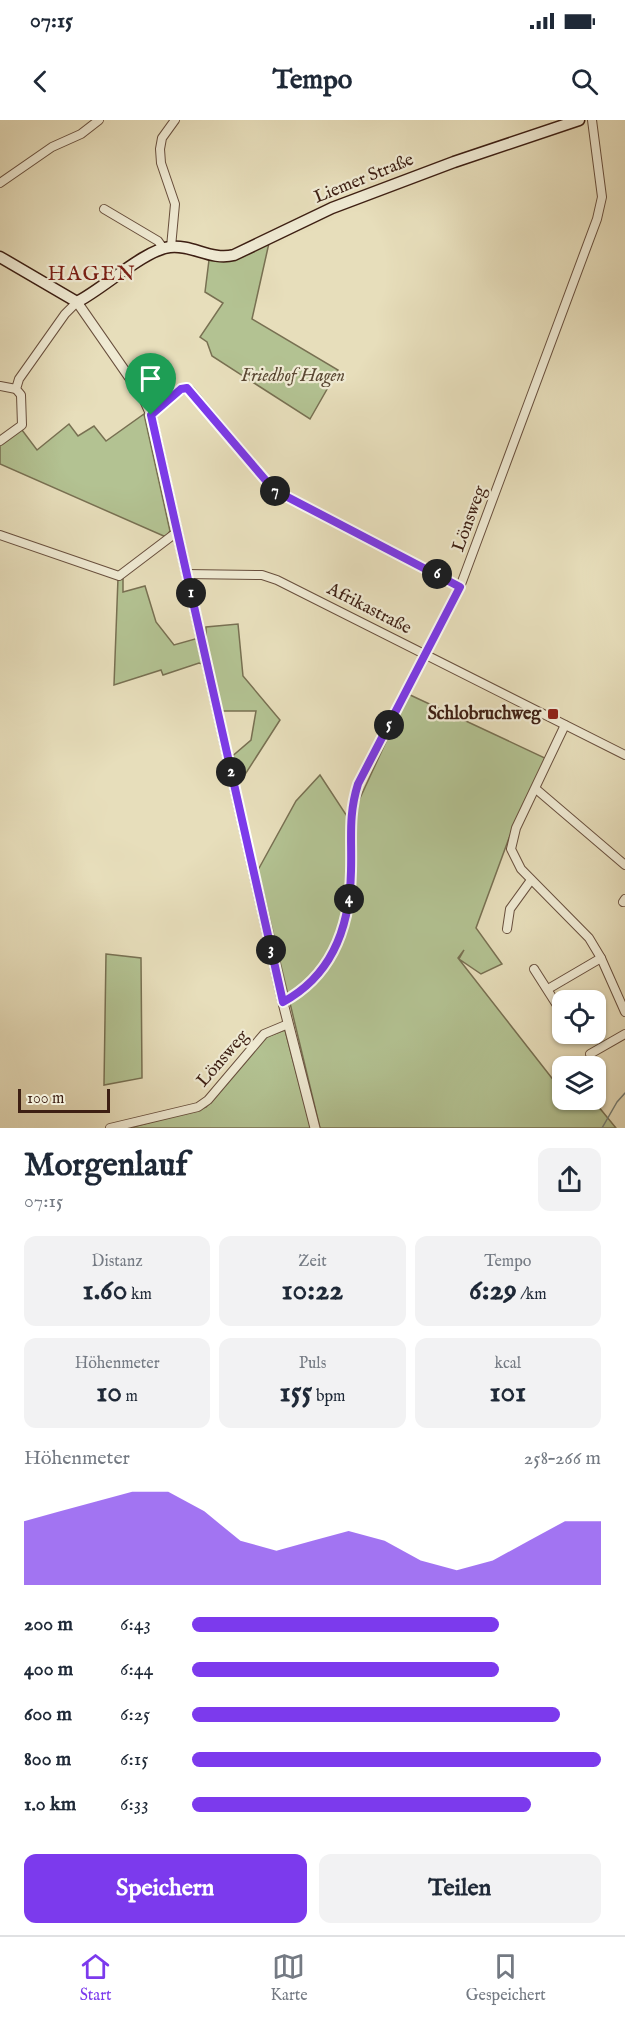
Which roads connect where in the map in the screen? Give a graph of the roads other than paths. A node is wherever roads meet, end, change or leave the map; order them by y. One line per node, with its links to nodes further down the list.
1 (99, 120): 5 (street)
2 (175, 120): 7 (street)
3 (579, 120): 7 (main road, Liemer Straße)
4 (592, 120): 17 (street, Lönsweg)
5 (0, 183)
6 (104, 209): 7 (street, Liemer Straße)
7 (167, 247): 9 (main road)
8 (0, 257): 9 (main road)
9 (77, 302): 11 (street); 12 (street)
10 (0, 386): 11 (street)
11 (16, 389): 13 (street)
12 (151, 415): 14 (street); 17 (street)
13 (0, 441)
14 (177, 532): 15 (street); 16 (street)
15 (0, 535)
16 (186, 574): 18 (street, Afrikastraße); 29 (street)
17 (460, 587): 18 (street, Lönsweg)
18 (425, 654): 19 (street, Afrikastraße); 29 (street, Lönsweg)
19 (565, 725): 20 (street, Afrikastraße); 21 (street)
20 (625, 755)
21 (536, 789): 22 (street); 23 (street)
22 (625, 865)
23 (531, 880): 24 (street); 25 (street)
24 (507, 929)
25 (602, 958): 27 (street); 30 (street)
26 (534, 969): 27 (street)
27 (548, 989): 28 (street)
28 (552, 996)
29 (283, 1002): 31 (street)
30 (625, 1012)
31 (288, 1024): 34 (street, Lönsweg); 35 (street)
32 (625, 1034): 33 (street)
33 (591, 1054)
34 (110, 1128)
35 (315, 1128)

